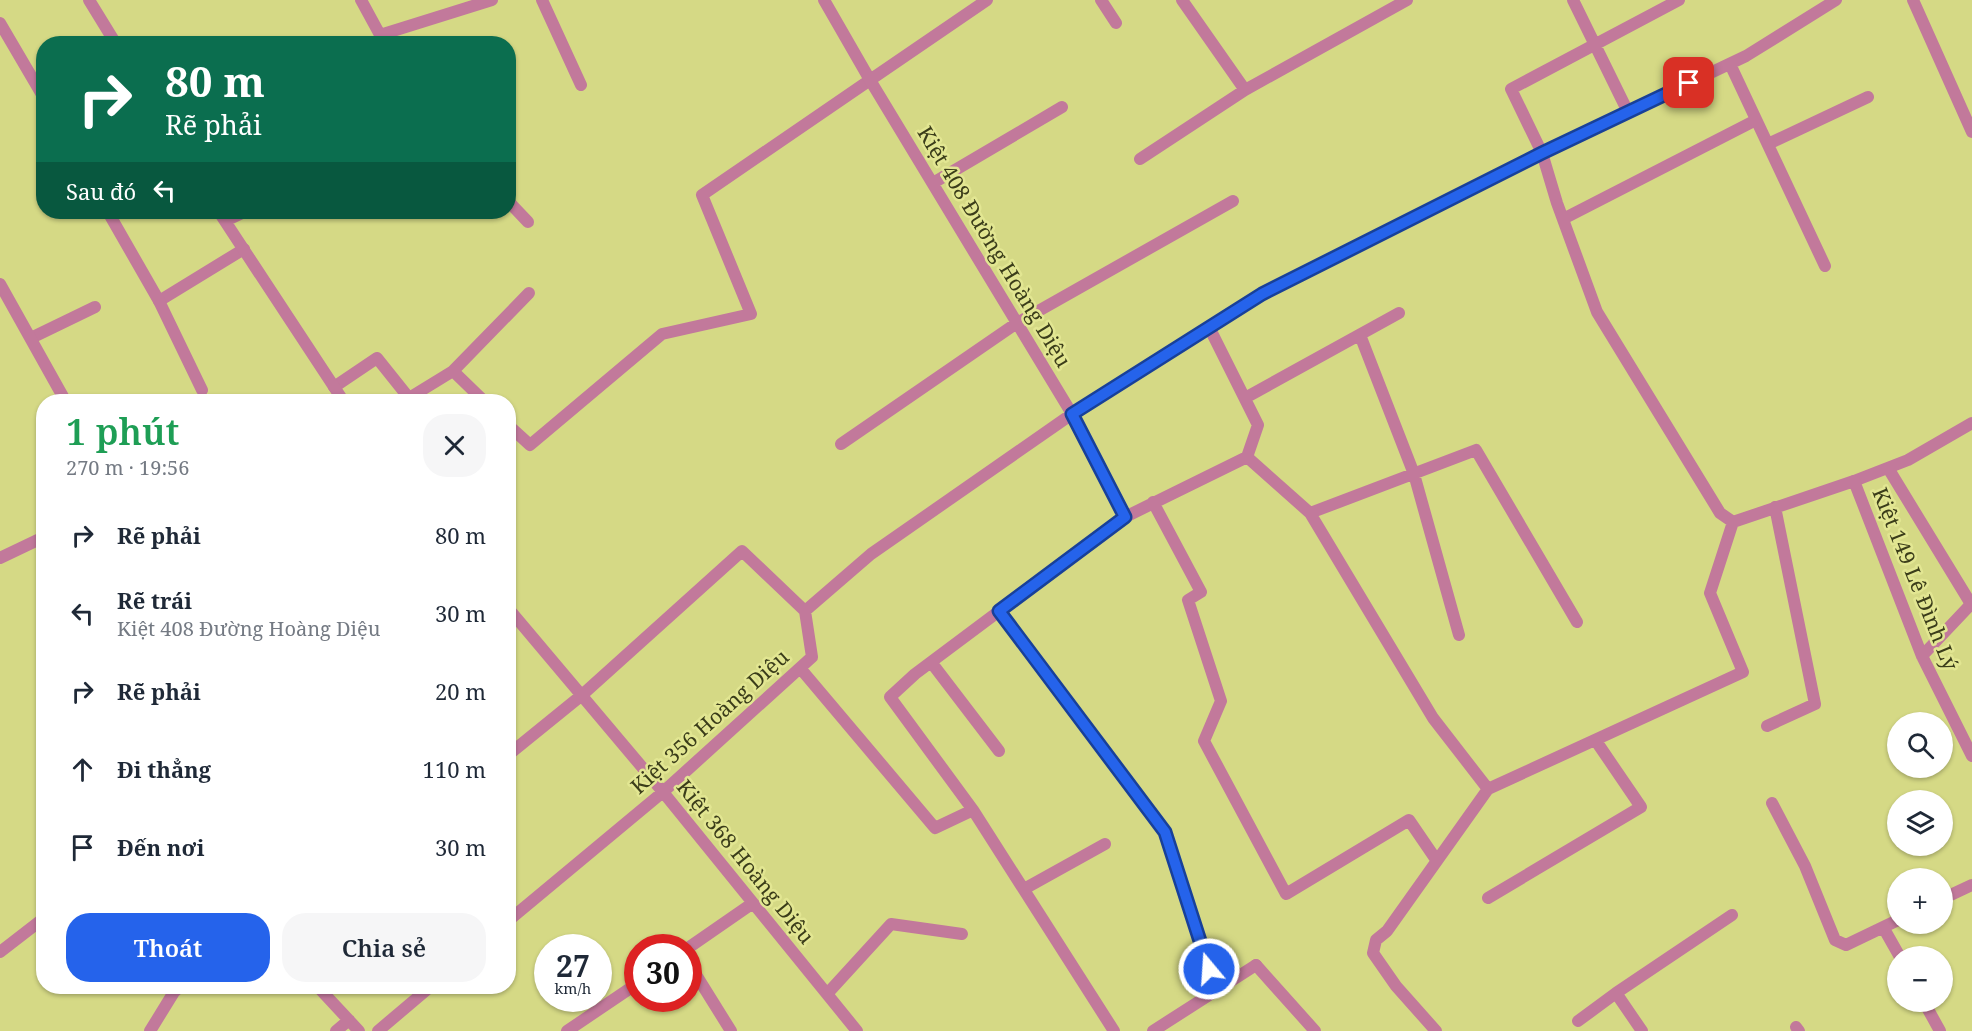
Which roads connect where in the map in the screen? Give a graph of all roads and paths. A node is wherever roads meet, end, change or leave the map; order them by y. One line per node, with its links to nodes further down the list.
1 (89, 0): 16 (street)
2 (361, 0): 17 (street)
3 (492, 0): 18 (street)
4 (542, 0): 23 (street)
5 (824, 0): 21 (street, Kiệt 408 Đường Hoàng Diệu)
6 (987, 0): 21 (street)
7 (1101, 0): 15 (street)
8 (1182, 0): 24 (street)
9 (1407, 0): 24 (street)
10 (1573, 0): 19 (street)
11 (1679, 0): 19 (street)
12 (1836, 0): 20 (street)
13 (1913, 0): 29 (street)
14 (0, 23): 22 (street)
15 (1116, 23)
16 (111, 36)
17 (380, 36)
18 (390, 36)
19 (1595, 45): 27 (street); 31 (street)
20 (1730, 64): 27 (street); 28 (street)
21 (870, 80): 33 (street, Kiệt 408 Đường Hoàng Diệu); 62 (street)
22 (36, 84)
23 (581, 85)
24 (1245, 90): 32 (street)
25 (1869, 97): 30 (street)
26 (1062, 107): 33 (street)
27 (1628, 112): 31 (street)
28 (1756, 120): 30 (street); 38 (street)
29 (1972, 132)
30 (1768, 144): 41 (street)
31 (1542, 153): 38 (street); 48 (street)
32 (1140, 159)
33 (933, 183): 47 (street, Kiệt 408 Đường Hoàng Diệu)
34 (1233, 201): 47 (street)
35 (516, 209): 39 (street)
36 (112, 219): 44 (street)
37 (224, 219): 40 (street)
38 (1563, 219): 72 (street)
39 (528, 222)
40 (244, 249): 44 (street); 52 (street)
41 (1825, 266)
42 (0, 284): 50 (street)
43 (529, 293): 51 (street)
44 (159, 301): 53 (street)
45 (95, 307): 50 (street)
46 (1399, 313): 49 (street)
47 (1017, 323): 60 (street, Kiệt 408 Đường Hoàng Diệu); 63 (street)
48 (1209, 327): 59 (street); 60 (street)
49 (1360, 334): 59 (street); 66 (street)
50 (31, 338): 54 (street)
51 (453, 371): 57 (street); 58 (street)
52 (334, 387): 55 (street); 56 (street)
53 (202, 390)
54 (62, 394)
55 (339, 394)
56 (405, 394)
57 (415, 394)
58 (477, 394)
59 (1245, 398): 64 (street)
60 (1072, 414): 71 (street, Kiệt 408 Đường Hoàng Diệu); 76 (street)
61 (1972, 423): 65 (street, Kiệt 149 Lê Đình Lý)
62 (516, 432)
63 (841, 444)
64 (1247, 457): 68 (street); 70 (street)
65 (1888, 468): 67 (street, Kiệt 149 Lê Đình Lý); 75 (street, Kiệt 149 Lê Đình Lý)
66 (1414, 474): 70 (street); 79 (street); 80 (street)
67 (1854, 481): 69 (street); 81 (street, Kiệt 149 Lê Đình Lý)
68 (1153, 502): 71 (street); 95 (street)
69 (1775, 507): 72 (street); 85 (street)
70 (1310, 513): 90 (street)
71 (1125, 517): 77 (street)
72 (1733, 522): 86 (street)
73 (36, 541): 74 (street)
74 (0, 558)
75 (1971, 603): 81 (street)
76 (806, 611): 83 (street, Kiệt 356 Hoàng Diệu); 84 (street)
77 (999, 611): 82 (street); 112 (street)
78 (516, 617): 84 (street, Kiệt 368 Hoàng Diệu)
79 (1577, 622)
80 (1459, 635)
81 (1922, 656): 89 (street, Kiệt 149 Lê Đình Lý)
82 (931, 662): 88 (street); 93 (street)
83 (800, 669): 91 (street, Kiệt 356 Hoàng Diệu); 93 (street)
84 (582, 695): 87 (street); 91 (street, Kiệt 368 Hoàng Diệu)
85 (1767, 726)
86 (1596, 741): 90 (street); 99 (street)
87 (516, 749)
88 (999, 751)
89 (1972, 756)
90 (1488, 789): 95 (street)
91 (663, 792): 100 (street, Kiệt 368 Hoàng Diệu); 101 (street, Kiệt 356 Hoàng Diệu)
92 (1772, 803): 105 (street)
93 (973, 810): 97 (street)
94 (1105, 844): 97 (street)
95 (1437, 861): 131 (street)
96 (1972, 885): 98 (street)
97 (1024, 889): 128 (street)
98 (1953, 894)
99 (1488, 898)
100 (753, 903): 107 (street); 117 (street, Kiệt 368 Hoàng Diệu)
101 (516, 914)
102 (1732, 915): 113 (street)
103 (36, 924): 109 (street)
104 (1887, 925): 105 (street)
105 (1883, 927): 108 (street)
106 (962, 934): 117 (street)
107 (702, 938)
108 (1893, 946)
109 (0, 952)
110 (702, 984): 126 (street)
111 (624, 992): 125 (street)
112 (1216, 992): 129 (street); 130 (street)
113 (1616, 993): 120 (street); 132 (street)
114 (173, 994): 121 (street)
115 (325, 994): 119 (street)
116 (422, 994): 124 (street)
117 (827, 994): 127 (street, Kiệt 368 Hoàng Diệu)
118 (1930, 1012): 133 (street)
119 (349, 1020): 122 (street); 123 (street)
120 (1578, 1021)
121 (150, 1031)
122 (336, 1031)
123 (359, 1031)
124 (378, 1031)
125 (567, 1031)
126 (731, 1031)
127 (857, 1031)
128 (1114, 1031)
129 (1153, 1031)
130 (1316, 1031)
131 (1436, 1031)
132 (1642, 1031)
133 (1940, 1031)

